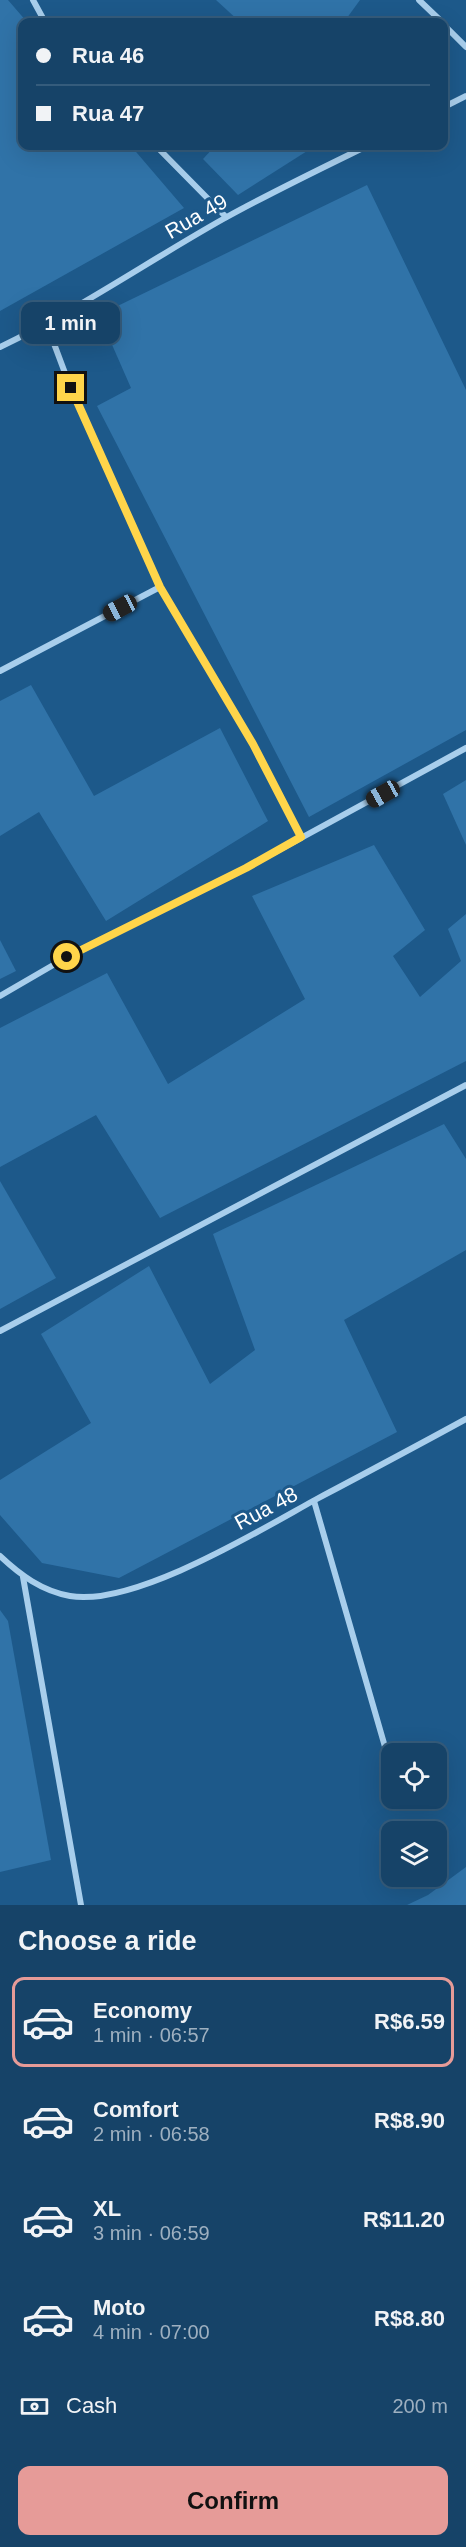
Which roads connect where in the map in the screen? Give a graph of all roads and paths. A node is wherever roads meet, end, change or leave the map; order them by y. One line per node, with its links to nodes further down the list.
1 (33, 0): 3 (street)
2 (420, 0): 4 (street)
3 (43, 18)
4 (437, 18)
5 (448, 29): 6 (street)
6 (466, 47)
7 (466, 96): 8 (street)
8 (448, 105)
9 (160, 150): 11 (street)
10 (360, 150): 11 (street, Rua 49)
11 (226, 217): 12 (street, Rua 49)
12 (47, 325): 13 (street, Rua 49); 14 (street)
13 (0, 347)
14 (160, 587): 15 (street); 17 (street)
15 (0, 671)
16 (466, 748): 17 (street)
17 (301, 837): 18 (street)
18 (0, 996)
19 (466, 1085): 20 (street)
20 (0, 1331)
21 (466, 1419): 22 (street, Rua 48)
22 (314, 1501): 24 (street, Rua 48); 25 (street)
23 (0, 1556): 24 (street)
24 (23, 1577): 26 (street)
25 (384, 1743)
26 (81, 1905)

